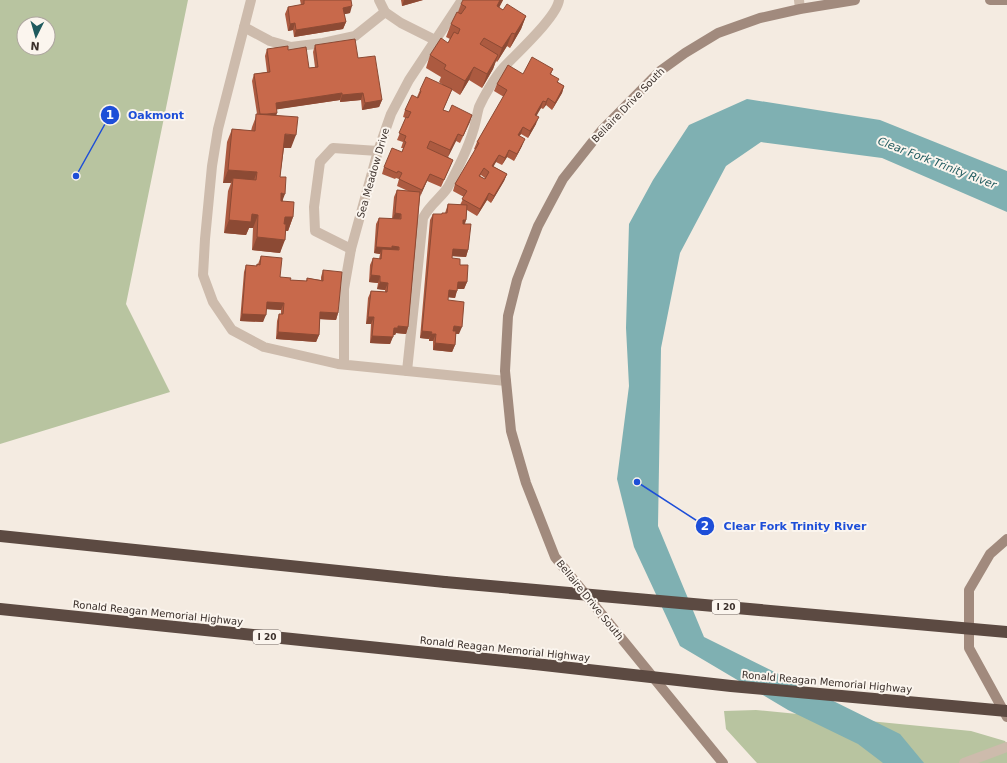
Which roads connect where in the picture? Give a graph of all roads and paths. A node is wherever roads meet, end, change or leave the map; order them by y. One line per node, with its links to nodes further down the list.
1 (251, 0): 10 (street)
2 (379, 0): 9 (street)
3 (462, 0): 11 (street, Sea Meadow Drive)
4 (559, 0): 15 (street)
5 (855, 0): 8 (street, Bellaire Drive South)
6 (990, 0): 7 (street)
7 (1007, 0)
8 (799, 5): 16 (street, Bellaire Drive South)
9 (385, 12): 10 (street); 11 (street)
10 (244, 27): 14 (street)
11 (435, 40): 12 (street, Sea Meadow Drive)
12 (378, 151): 13 (street, Sea Meadow Drive); 13 (street)
13 (351, 249): 14 (street, Sea Meadow Drive)
14 (344, 364): 15 (street)
15 (407, 371): 16 (street)
16 (506, 381): 24 (street, Bellaire Drive South)
17 (0, 536): 20 (highway, I 20, bridge)
18 (1007, 539): 22 (street)
19 (0, 610): 21 (highway, Ronald Reagan Memorial Highway / I 20, bridge)
20 (1007, 632)
21 (1007, 711)
22 (1007, 717)
23 (1007, 747): 25 (street)
24 (722, 763)
25 (964, 763)

